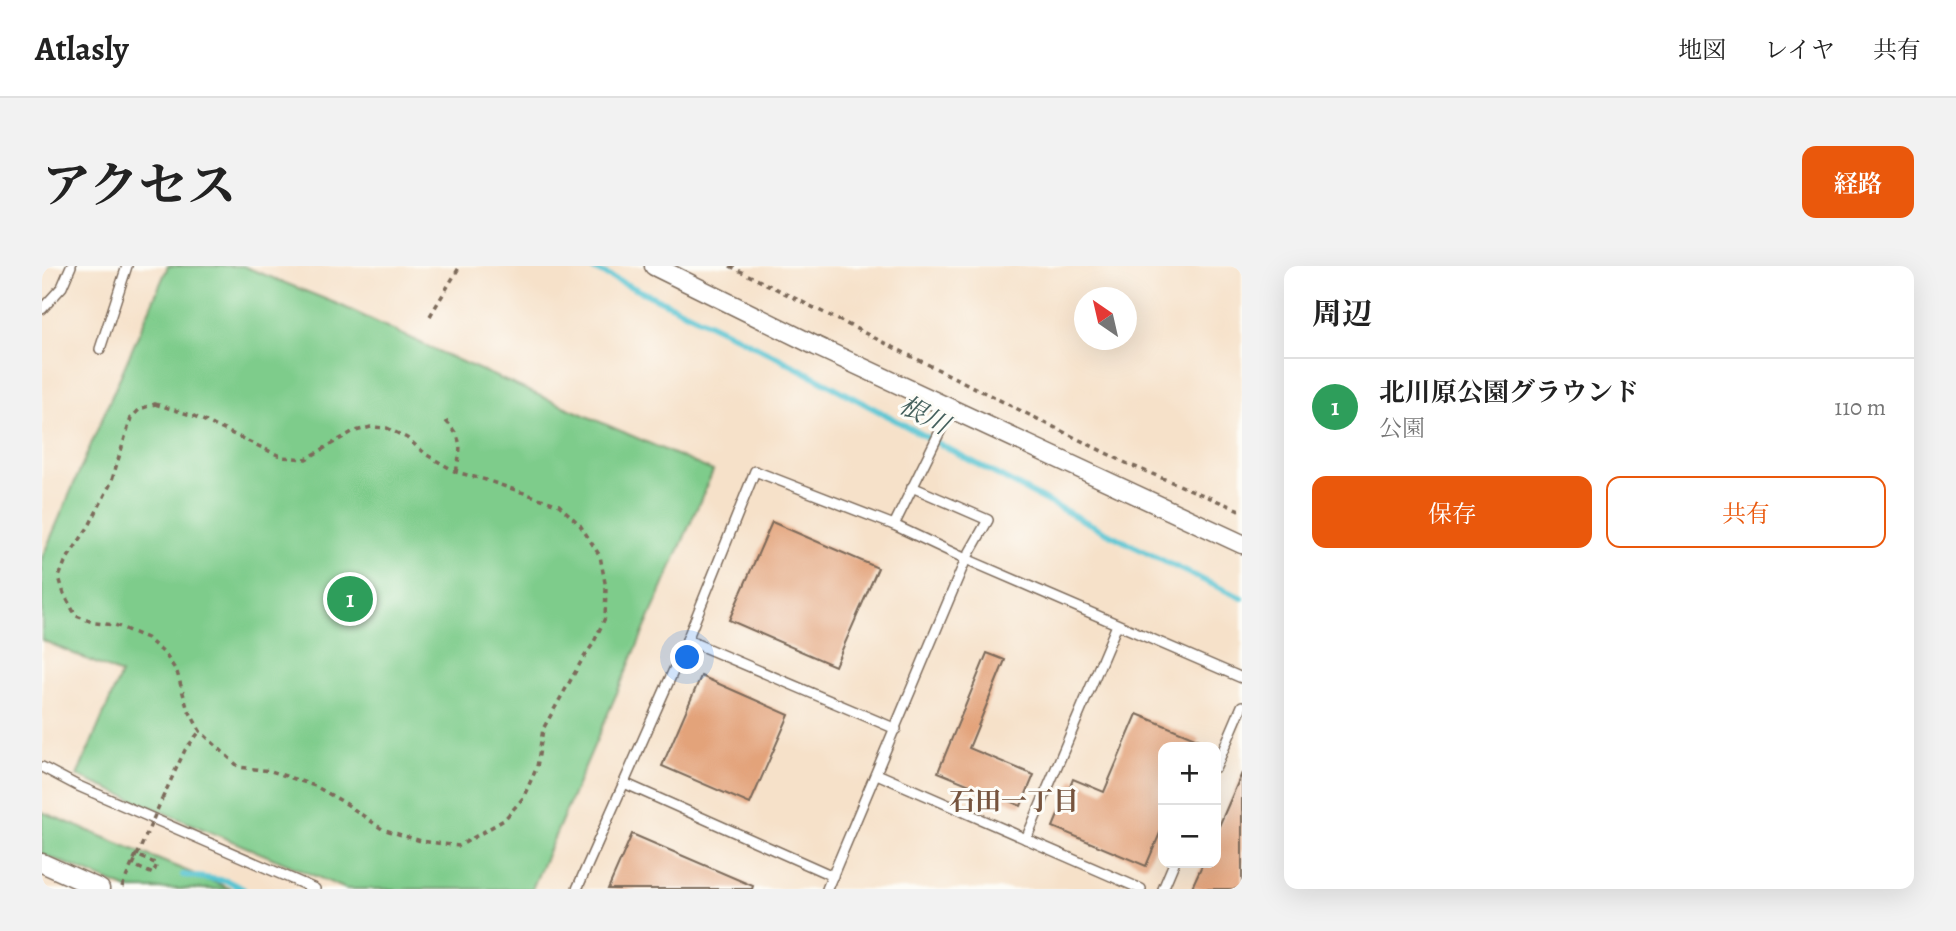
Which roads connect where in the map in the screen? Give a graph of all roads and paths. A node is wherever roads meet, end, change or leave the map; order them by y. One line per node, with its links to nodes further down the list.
1 (71, 266): 6 (lane)
2 (127, 266): 8 (lane)
3 (460, 266): 7 (path)
4 (654, 266): 9 (street)
5 (730, 266): 13 (path)
6 (42, 309)
7 (430, 316)
8 (100, 349)
9 (951, 408): 12 (lane); 15 (street)
10 (446, 421): 11 (path)
11 (456, 472): 22 (path); 22 (path)
12 (912, 487): 14 (lane); 16 (lane)
13 (1242, 511)
14 (894, 525): 16 (lane); 18 (lane)
15 (1242, 544)
16 (966, 559): 17 (lane); 21 (lane)
17 (1117, 625): 19 (lane); 27 (lane)
18 (687, 640): 21 (lane); 26 (lane)
19 (1242, 678)
20 (1242, 706): 23 (lane)
21 (896, 729): 25 (lane)
22 (200, 731): 31 (path, bridge)
23 (1221, 755)
24 (42, 767): 33 (lane)
25 (877, 774): 27 (lane); 30 (lane)
26 (624, 782): 30 (lane); 34 (lane)
27 (1026, 839): 36 (lane)
28 (42, 863): 32 (street)
29 (1172, 868): 37 (lane)
30 (833, 876): 35 (lane)
31 (122, 887)
32 (100, 889)
33 (316, 889)
34 (577, 889)
35 (827, 889)
36 (1141, 889)
37 (1163, 889)

